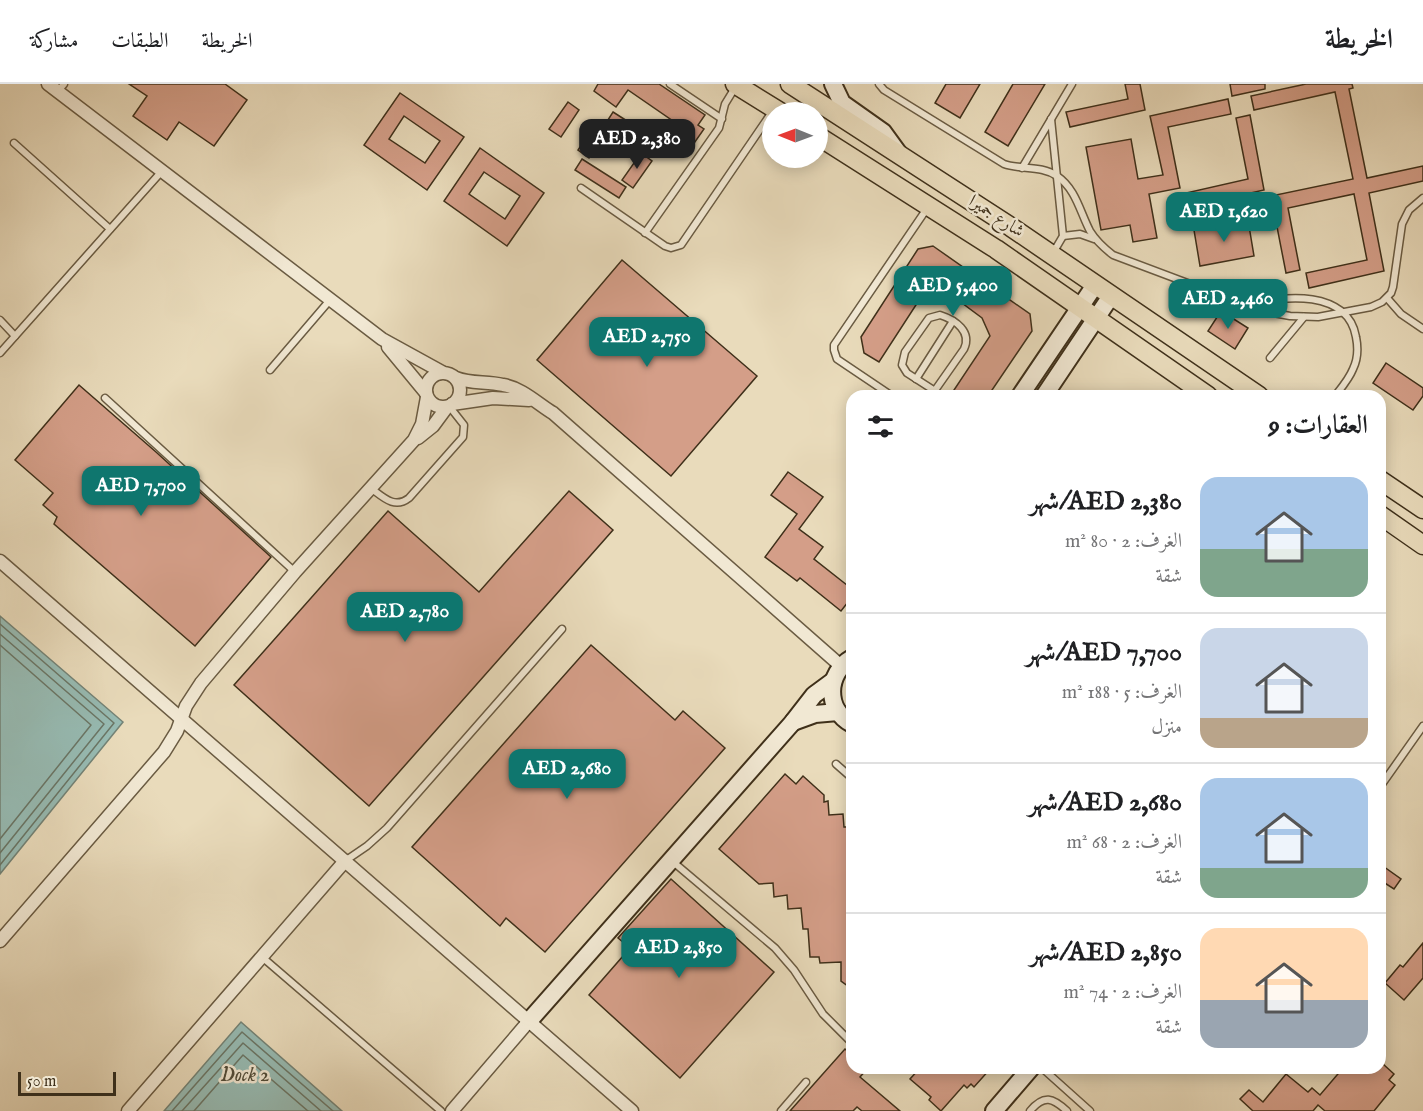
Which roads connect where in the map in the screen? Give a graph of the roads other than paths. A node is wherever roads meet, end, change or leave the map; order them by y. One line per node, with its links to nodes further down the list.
1 (670, 84): 9 (lane)
2 (790, 84): 14 (main road, شارع جميرا)
3 (833, 84): 14 (street)
4 (879, 84): 15 (lane)
5 (1072, 84): 10 (lane)
6 (736, 85): 8 (main road); 9 (lane)
7 (57, 86): 16 (street)
8 (763, 102)
9 (722, 119): 22 (lane)
10 (1051, 119): 15 (lane); 17 (lane)
11 (762, 132): 22 (lane)
12 (14, 142): 21 (lane)
13 (828, 142): 20 (main road, شارع جميرا)
14 (900, 155): 25 (main road, شارع جميرا)
15 (1022, 168): 17 (lane)
16 (162, 171): 21 (lane); 29 (street)
17 (1057, 175): 23 (lane); 24 (lane)
18 (581, 188): 22 (lane)
19 (1422, 200): 28 (lane)
20 (928, 206): 31 (main road, شارع جميرا); 46 (lane)
21 (110, 230): 38 (lane)
22 (645, 233)
23 (1063, 236): 24 (lane); 25 (lane)
24 (1096, 241): 30 (lane)
25 (1052, 255): 26 (main road, شارع جميرا)
26 (1095, 285): 27 (main road, شارع جميرا); 31 (street)
27 (1111, 296): 34 (street); 52 (main road, شارع جميرا)
28 (1387, 298): 32 (lane); 37 (lane)
29 (330, 300): 39 (street); 42 (lane)
30 (1249, 306): 32 (lane); 33 (lane)
31 (1079, 307): 34 (main road, شارع جميرا); 49 (street)
32 (1345, 312): 33 (lane); 53 (lane)
33 (1304, 317): 41 (lane)
34 (1095, 318): 50 (street); 51 (main road, شارع جميرا)
35 (0, 320): 38 (lane)
36 (953, 321): 45 (lane); 45 (lane); 48 (lane)
37 (1423, 329)
38 (15, 336): 40 (lane)
39 (382, 339): 43 (street); 54 (street)
40 (0, 353)
41 (1270, 358)
42 (270, 370)
43 (442, 372): 44 (street); 54 (street)
44 (456, 378): 56 (street); 57 (street)
45 (916, 379): 47 (lane)
46 (883, 390)
47 (928, 390)
48 (936, 390)
49 (1024, 390)
50 (1048, 390)
51 (1199, 390)
52 (1249, 390)
53 (1339, 390)
54 (426, 395): 57 (street); 58 (street)
55 (105, 398): 65 (lane)
56 (533, 401): 57 (street); 67 (street)
57 (450, 406): 58 (street); 60 (lane)
58 (414, 440): 60 (street)
59 (1386, 484): 61 (main road)
60 (372, 489): 65 (street)
61 (1423, 509)
62 (1386, 519): 63 (main road)
63 (1423, 545)
64 (0, 561): 68 (street)
65 (295, 572): 68 (street)
66 (562, 628): 77 (lane)
67 (842, 668): 69 (street); 71 (street)
68 (181, 719): 77 (street); 78 (street)
69 (846, 720)
70 (846, 721): 71 (street)
71 (793, 722): 76 (street)
72 (1423, 726): 75 (lane)
73 (836, 764): 74 (lane)
74 (846, 773)
75 (1386, 778)
76 (671, 860): 80 (street); 81 (lane)
77 (345, 861): 79 (street); 80 (street)
78 (0, 941)
79 (262, 957): 85 (street); 86 (lane)
80 (529, 1022): 87 (street); 88 (street)
81 (846, 1037)
82 (1026, 1074): 90 (street)
83 (1049, 1074): 93 (lane)
84 (806, 1083): 89 (lane)
85 (128, 1111)
86 (441, 1111)
87 (452, 1111)
88 (632, 1111)
89 (781, 1111)
90 (994, 1111)
91 (1030, 1111): 92 (lane)
92 (1067, 1111)
93 (1090, 1111)

